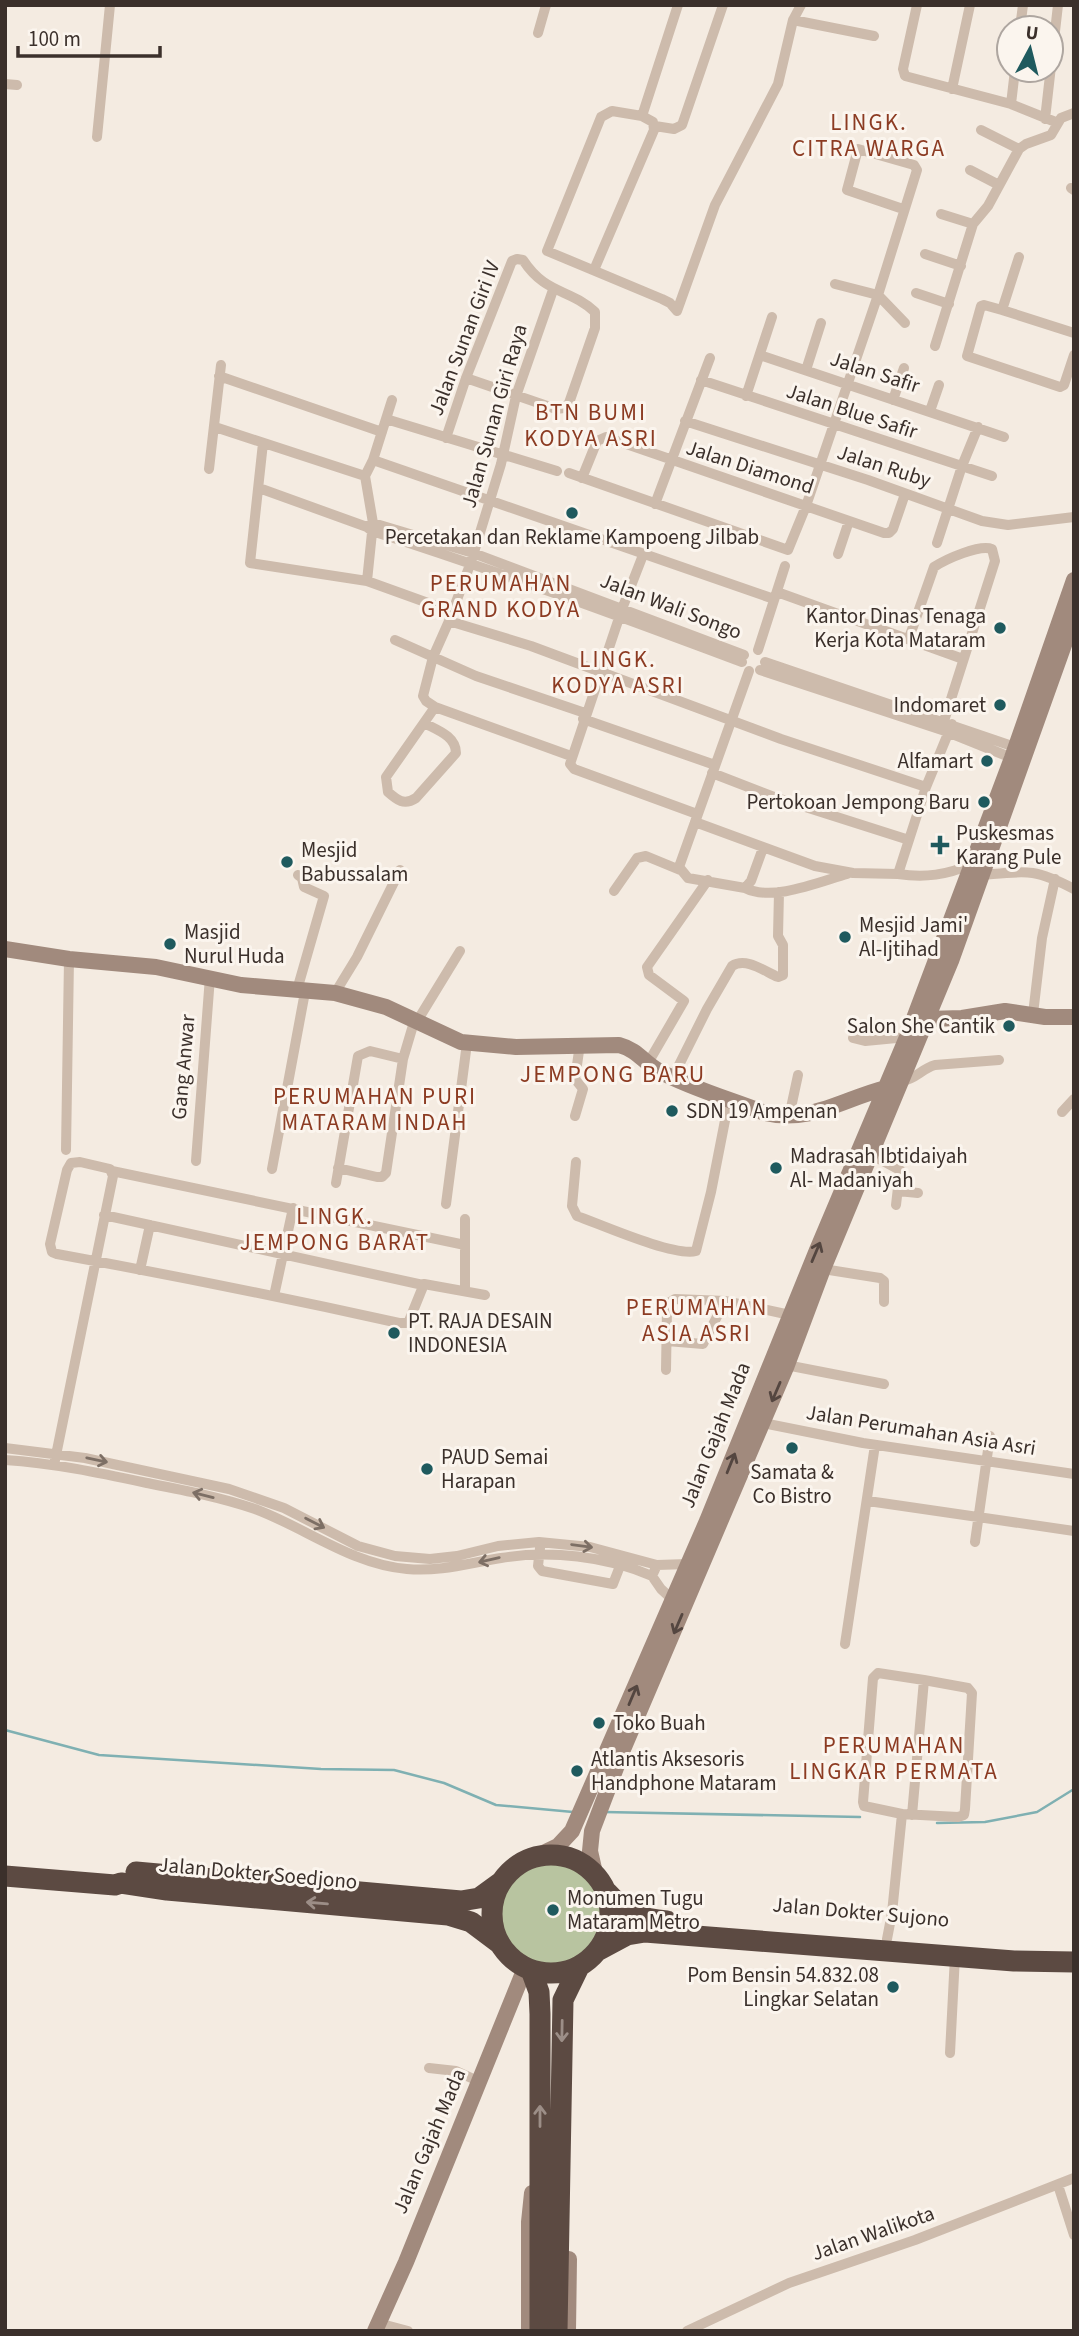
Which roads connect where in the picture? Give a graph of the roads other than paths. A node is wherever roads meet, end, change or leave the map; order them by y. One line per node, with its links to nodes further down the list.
1 (110, 5): 21 (street)
2 (546, 5): 10 (street)
3 (678, 5): 16 (street)
4 (723, 5): 19 (street)
5 (801, 5): 9 (street)
6 (917, 5): 13 (street)
7 (970, 5): 13 (street)
8 (1058, 5): 17 (street)
9 (793, 20): 11 (street); 31 (street)
10 (538, 33)
11 (874, 36)
12 (1013, 84): 14 (street)
13 (952, 89): 14 (street)
14 (1011, 104): 17 (street)
15 (1074, 113): 18 (street)
16 (642, 116): 19 (street); 31 (street)
17 (1045, 119): 18 (street)
18 (1058, 123): 22 (street)
19 (654, 128): 31 (street)
20 (981, 130): 22 (street)
21 (97, 137)
22 (1019, 149): 24 (street)
23 (970, 170): 24 (street)
24 (999, 185): 27 (street)
25 (903, 209): 25 (street); 35 (street)
26 (941, 214): 27 (street)
27 (973, 224): 30 (street)
28 (925, 254): 30 (street)
29 (1019, 257): 37 (street)
30 (961, 266): 36 (street)
31 (594, 270)
32 (835, 284): 35 (street)
33 (553, 290): 48 (street, Jalan Sunan Giri IV); 52 (street, Jalan Sunan Giri Raya); 52 (street)
34 (916, 293): 36 (street)
35 (878, 295): 40 (street); 50 (street)
36 (949, 304): 42 (street)
37 (1002, 310): 41 (street); 44 (street)
38 (772, 317): 43 (street)
39 (821, 323): 47 (street)
40 (905, 323)
41 (1074, 333)
42 (935, 345)
43 (760, 355): 47 (street, Jalan Safir); 53 (street)
44 (1074, 355)
45 (710, 358): 49 (street)
46 (904, 368): 55 (street)
47 (806, 370): 50 (street, Jalan Safir)
48 (466, 378): 52 (street); 64 (street, Jalan Sunan Giri IV)
49 (701, 380): 53 (street, Jalan Blue Safir); 58 (street)
50 (846, 384): 55 (street, Jalan Safir); 59 (street)
51 (939, 385): 56 (street)
52 (516, 396): 66 (street, Jalan Sunan Giri Raya)
53 (746, 396): 59 (street, Jalan Blue Safir)
54 (391, 400): 57 (street)
55 (893, 400): 56 (street, Jalan Safir)
56 (930, 411): 61 (street, Jalan Safir)
57 (386, 419): 62 (street); 64 (street)
58 (685, 421): 68 (street); 69 (street, Jalan Ruby)
59 (834, 426): 69 (street); 70 (street, Jalan Blue Safir)
60 (215, 427): 62 (street); 65 (street); 71 (street)
61 (978, 427): 63 (street, Jalan Safir); 70 (street)
62 (382, 432): 67 (street)
63 (1004, 437)
64 (446, 438): 66 (street)
65 (263, 443): 74 (street); 77 (street)
66 (502, 455): 72 (street); 79 (street, Jalan Sunan Giri Raya)
67 (373, 460): 74 (street); 79 (street)
68 (671, 461): 76 (street, Jalan Diamond); 80 (street); 81 (street, Jalan Diamond)
69 (819, 465): 78 (street, Jalan Ruby); 81 (street)
70 (962, 466): 75 (street, Jalan Blue Safir); 82 (street)
71 (209, 470)
72 (557, 471)
73 (569, 473): 76 (street)
74 (365, 476): 85 (street)
75 (992, 476)
76 (582, 478): 80 (street)
77 (259, 488): 85 (street, Jalan Wali Songo); 92 (street)
78 (905, 494): 82 (street, Jalan Ruby); 84 (street, Jalan Diamond)
79 (490, 500): 88 (street); 89 (street, Jalan Sunan Giri Raya)
80 (655, 504): 81 (street)
81 (806, 506): 84 (street, Jalan Diamond)
82 (949, 508): 83 (street, Jalan Ruby); 86 (street)
83 (1074, 517)
84 (849, 521): 87 (street)
85 (371, 527): 89 (street, Jalan Wali Songo); 92 (street)
86 (937, 543)
87 (838, 554)
88 (643, 555): 93 (street); 94 (street)
89 (472, 558): 94 (street, Jalan Wali Songo); 95 (street, Jalan Sunan Giri Raya)
90 (785, 566): 93 (street)
91 (1074, 580): 103 (main road, Jalan Gajah Mada)
92 (367, 581): 95 (street)
93 (776, 596): 97 (street); 101 (street)
94 (622, 609): 101 (street, Jalan Wali Songo); 102 (street)
95 (451, 617): 99 (street, Jalan Sunan Giri Raya); 102 (street)
96 (1074, 617): 103 (main road, Jalan Gajah Mada)
97 (909, 638): 100 (street); 100 (street)
98 (395, 640): 99 (street)
99 (433, 657): 104 (street, Jalan Sunan Giri Raya); 105 (street)
100 (963, 659): 108 (street)
101 (752, 664): 106 (street); 108 (street, Jalan Wali Songo)
102 (600, 671): 105 (street); 106 (street)
103 (1040, 693): 109 (main road, Jalan Gajah Mada); 113 (main road, Jalan Gajah Mada)
104 (435, 707): 107 (street); 110 (street)
105 (584, 716): 110 (street); 111 (street)
106 (732, 721): 111 (street); 112 (street)
107 (424, 723): 107 (street)
108 (948, 726): 109 (street, Jalan Wali Songo); 112 (street)
109 (1014, 752): 113 (main road, Jalan Gajah Mada)
110 (571, 756): 114 (street)
111 (713, 769): 114 (street); 115 (street)
112 (926, 787): 115 (street)
113 (999, 811): 118 (main road, Jalan Gajah Mada)
114 (696, 818): 116 (street); 117 (street)
115 (909, 840): 121 (street)
116 (763, 848): 120 (street); 125 (street)
117 (681, 865): 124 (street); 127 (street)
118 (977, 869): 121 (street); 123 (street); 132 (main road, Jalan Gajah Mada)
119 (400, 870): 135 (street)
120 (853, 873): 121 (street); 128 (street)
121 (898, 874)
122 (298, 875): 134 (street)
123 (1055, 879): 126 (street); 136 (street)
124 (708, 880): 125 (street); 146 (street)
125 (745, 888): 128 (street)
126 (1074, 889)
127 (614, 891)
128 (779, 892): 148 (street)
129 (5, 949): 131 (main road)
130 (460, 951): 139 (street)
131 (69, 959): 133 (main road); 157 (street)
132 (945, 959): 138 (main road, Jalan Gajah Mada); 140 (main road, Jalan Gajah Mada)
133 (210, 977): 134 (main road); 158 (street, Gang Anwar)
134 (301, 991): 135 (main road); 161 (street)
135 (335, 993): 139 (main road)
136 (1033, 1014): 137 (main road); 138 (main road)
137 (1074, 1017)
138 (927, 1019): 149 (main road, Jalan Gajah Mada)
139 (415, 1022): 142 (main road); 144 (street)
140 (907, 1037): 141 (street); 150 (main road, Jalan Gajah Mada)
141 (853, 1038)
142 (467, 1043): 143 (main road); 166 (street)
143 (580, 1044): 146 (main road); 154 (street)
144 (403, 1059): 160 (street); 160 (street)
145 (999, 1060): 149 (street)
146 (648, 1063): 148 (main road)
147 (798, 1075): 155 (street)
148 (673, 1077): 152 (main road)
149 (902, 1081): 156 (main road, Jalan Gajah Mada)
150 (886, 1088): 155 (main road); 156 (main road, Jalan Gajah Mada)
151 (1074, 1099): 153 (street)
152 (729, 1100): 155 (main road); 159 (street)
153 (1062, 1112)
154 (575, 1116)
155 (789, 1116)
156 (872, 1144): 164 (street); 175 (main road, Jalan Gajah Mada); 183 (main road, Jalan Gajah Mada, one-way to 156)
157 (66, 1150)
158 (195, 1161)
159 (576, 1162)
160 (338, 1168): 163 (street)
161 (272, 1169)
162 (112, 1171): 168 (street); 169 (street); 174 (street)
163 (336, 1183)
164 (898, 1191): 165 (street); 167 (street)
165 (918, 1193)
166 (446, 1204)
167 (896, 1205)
168 (293, 1208): 172 (street); 173 (street)
169 (104, 1215): 171 (street); 174 (street)
170 (465, 1219): 172 (street)
171 (150, 1225): 173 (street); 176 (street)
172 (465, 1245): 178 (street)
173 (284, 1253): 177 (street); 180 (street)
174 (94, 1261): 176 (street); 192 (street)
175 (823, 1269): 182 (street); 185 (main road, Jalan Gajah Mada)
176 (141, 1270): 180 (street)
177 (423, 1285): 178 (street); 180 (street)
178 (465, 1292): 179 (street)
179 (485, 1295)
180 (274, 1296)
181 (725, 1301): 183 (street); 184 (street); 184 (street)
182 (884, 1302)
183 (790, 1315): 185 (main road, Jalan Gajah Mada)
184 (667, 1341): 186 (street)
185 (779, 1364): 187 (street); 188 (main road, Jalan Gajah Mada, one-way to 188); 206 (main road, Jalan Gajah Mada, one-way to 185)
186 (666, 1370)
187 (884, 1384)
188 (763, 1423): 190 (street, Jalan Perumahan Asia Asri); 206 (main road, Jalan Gajah Mada)
189 (990, 1436): 194 (street)
190 (875, 1445): 194 (street, Jalan Perumahan Asia Asri); 198 (street)
191 (5, 1448): 192 (street)
192 (56, 1452): 195 (street); 197 (street, one-way to 197)
193 (5, 1460): 195 (street)
194 (987, 1462): 196 (street, Jalan Perumahan Asia Asri); 199 (street)
195 (54, 1465): 197 (street, one-way to 195)
196 (1074, 1474)
197 (228, 1495): 202 (street)
198 (868, 1501): 199 (street); 209 (street)
199 (978, 1516): 200 (street); 201 (street)
200 (1074, 1531)
201 (975, 1542)
202 (540, 1548): 203 (street); 205 (street, one-way to 205); 207 (street)
203 (595, 1561): 204 (street); 207 (street)
204 (620, 1566): 205 (street); 207 (street)
205 (654, 1570): 206 (street); 208 (street)
206 (689, 1576): 208 (main road, Jalan Gajah Mada); 214 (main road, Jalan Gajah Mada, one-way to 214)
207 (591, 1580)
208 (673, 1600): 212 (main road, Jalan Gajah Mada, one-way to 208)
209 (845, 1644)
210 (924, 1680): 211 (street); 211 (street); 211 (street)
211 (907, 1814): 218 (street)
212 (537, 1856): 214 (highway); 215 (highway)
213 (8, 1869): 215 (highway, Jalan Dokter Soedjono); 219 (highway, Jalan Dokter Soedjono, one-way to 213)
214 (595, 1873): 216 (highway)
215 (501, 1882): 219 (highway)
216 (607, 1892): 217 (highway, Jalan Dokter Sujono); 220 (highway)
217 (751, 1934): 218 (highway, Jalan Dokter Sujono); 220 (highway); 221 (highway)
218 (887, 1939): 222 (highway, Jalan Dokter Sujono)
219 (499, 1943): 225 (highway)
220 (599, 1950): 224 (highway)
221 (955, 1956): 222 (highway); 226 (street)
222 (1059, 1956): 223 (highway)
223 (1074, 1962)
224 (579, 1967): 225 (highway); 229 (highway, one-way to 229)
225 (528, 1969): 228 (main road, Jalan Gajah Mada); 229 (highway, one-way to 225)
226 (950, 2053)
227 (429, 2068): 228 (street)
228 (483, 2074): 233 (main road, Jalan Gajah Mada)
229 (551, 2149): 235 (main road); 236 (highway); 237 (highway); 238 (main road)
230 (1074, 2178): 231 (street, Jalan Walikota)
231 (1058, 2185): 232 (street); 239 (street, Jalan Walikota)
232 (1074, 2235)
233 (376, 2327): 234 (street)
234 (408, 2331)
235 (529, 2331)
236 (540, 2331)
237 (557, 2331)
238 (568, 2331)
239 (687, 2331)

